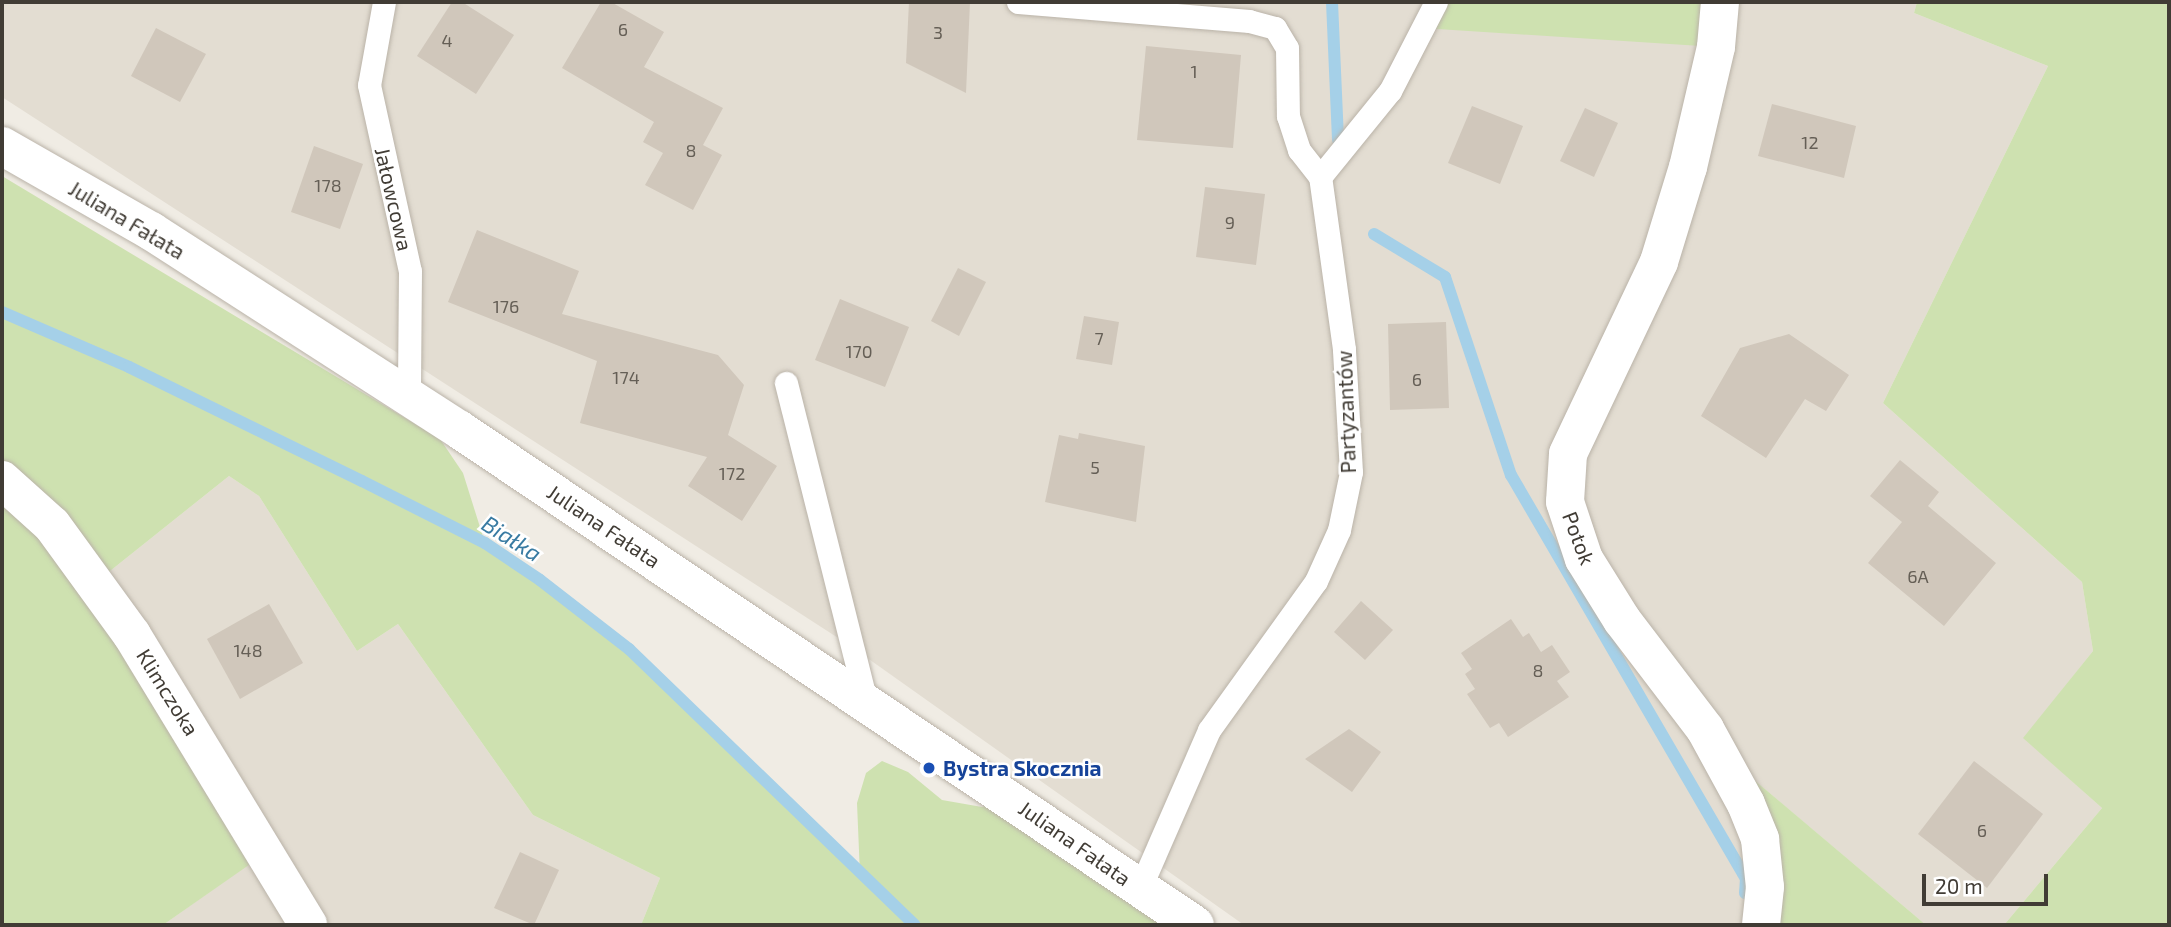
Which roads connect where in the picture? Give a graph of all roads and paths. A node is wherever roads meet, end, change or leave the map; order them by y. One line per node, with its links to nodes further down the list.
1 (384, 2): 8 (lane, Jałowcowa)
2 (1018, 2): 6 (lane)
3 (1436, 2): 6 (lane)
4 (1720, 2): 14 (street, Potok)
5 (2, 146): 8 (street, Juliana Fałata)
6 (1320, 177): 11 (lane, Partyzantów)
7 (786, 383): 10 (lane)
8 (408, 398): 10 (street, Juliana Fałata)
9 (2, 480): 12 (street, Klimczoka)
10 (866, 701): 11 (street, Juliana Fałata)
11 (1140, 888): 13 (street, Juliana Fałata)
12 (308, 925)
13 (1195, 925)
14 (1761, 925)

